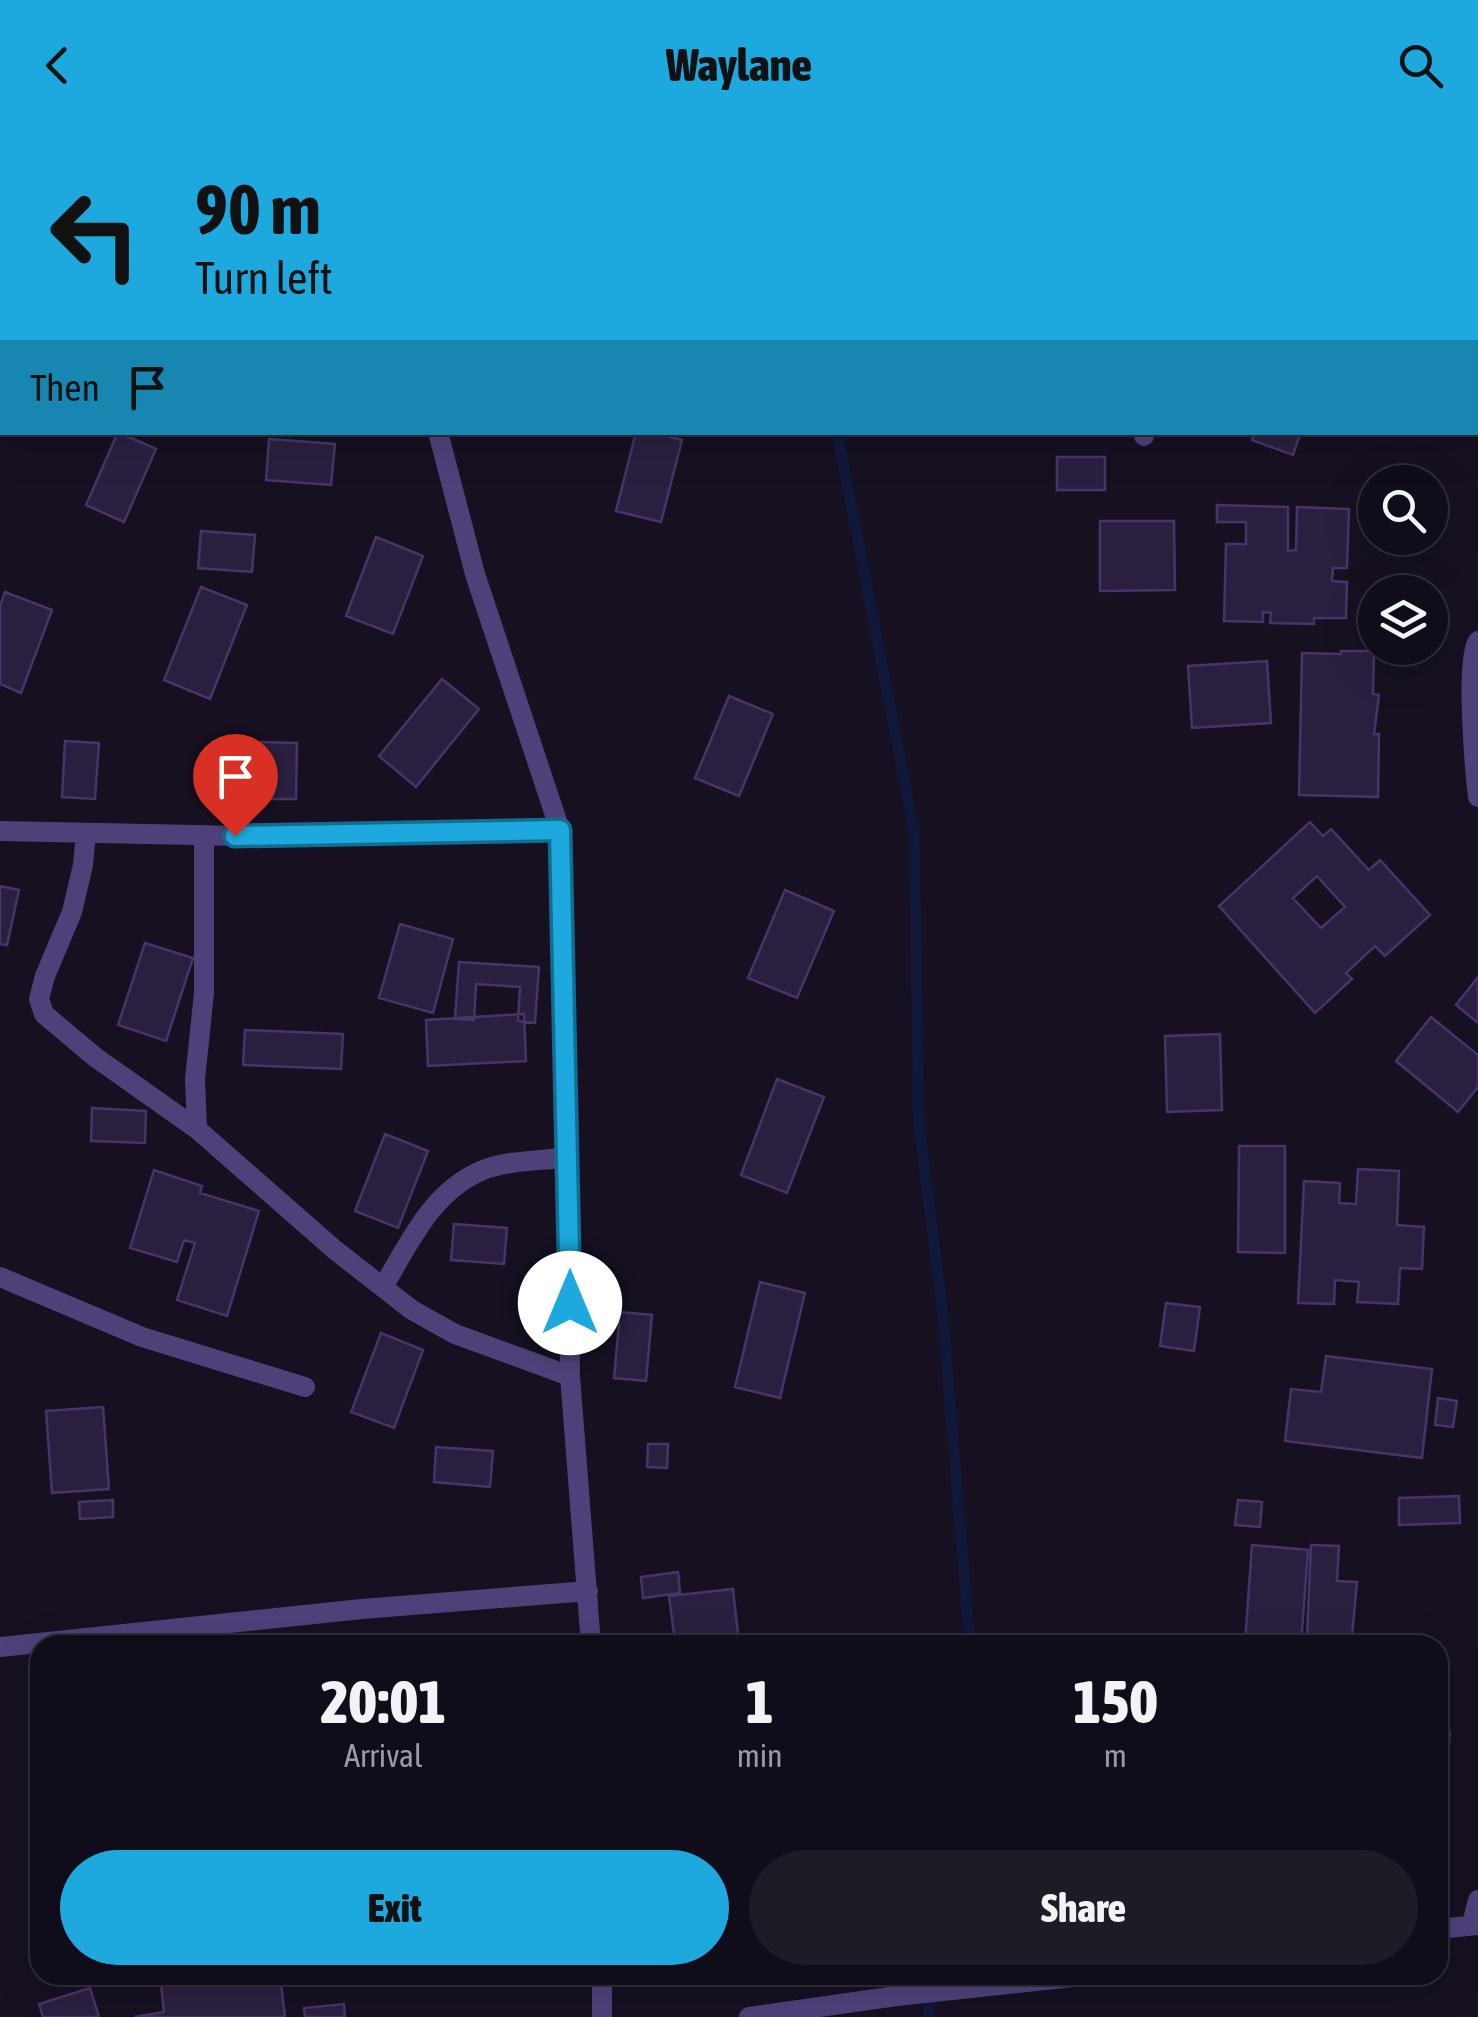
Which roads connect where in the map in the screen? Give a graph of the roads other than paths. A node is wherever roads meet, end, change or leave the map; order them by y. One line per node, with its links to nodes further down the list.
1 (439, 435): 4 (street)
2 (1478, 641): 3 (street)
3 (1478, 797)
4 (560, 830): 7 (street); 9 (street)
5 (0, 831): 6 (street)
6 (86, 833): 7 (street); 8 (street)
7 (204, 835): 8 (street)
8 (197, 1130): 11 (street)
9 (569, 1157): 11 (street); 12 (street)
10 (0, 1277): 13 (street)
11 (383, 1287): 12 (street)
12 (570, 1376): 14 (street)
13 (305, 1387)
14 (588, 1591): 15 (street); 16 (street)
15 (117, 1635)
16 (591, 1635)
17 (30, 1644): 18 (street)
18 (0, 1647)
19 (1478, 1900): 20 (street)
20 (1475, 1924): 21 (street)
21 (1448, 1928)
22 (602, 1985): 24 (street)
23 (999, 1985): 25 (street)
24 (602, 2017)
25 (749, 2017)

